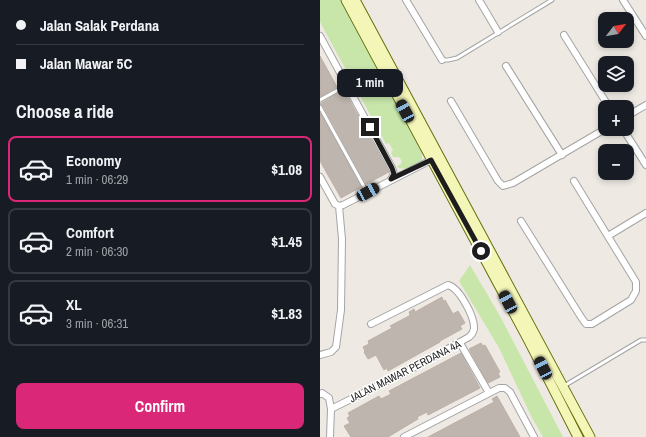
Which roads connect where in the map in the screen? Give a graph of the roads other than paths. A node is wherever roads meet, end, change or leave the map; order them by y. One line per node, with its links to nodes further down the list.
1 (346, 0): 23 (street)
2 (355, 0): 23 (street)
3 (406, 0): 11 (street)
4 (479, 0): 7 (street)
5 (552, 0): 7 (lane)
6 (623, 0): 10 (street)
7 (498, 32): 11 (lane)
8 (564, 35): 15 (street)
9 (320, 36): 13 (street)
10 (646, 36)
11 (442, 60)
12 (506, 66): 22 (street)
13 (347, 85): 14 (lane); 26 (street)
14 (320, 100)
15 (605, 100)
16 (451, 101): 22 (street)
17 (646, 105): 19 (street)
18 (320, 107): 28 (lane)
19 (634, 112)
20 (598, 133): 22 (street)
21 (627, 136): 24 (street)
22 (562, 154)
23 (435, 158): 26 (street); 37 (street); 44 (street)
24 (646, 165)
25 (320, 177): 29 (street)
26 (391, 179): 28 (street)
27 (574, 181): 32 (street)
28 (368, 192): 29 (street)
29 (339, 206): 36 (street)
30 (646, 213): 32 (street)
31 (521, 221): 32 (street)
32 (608, 236)
33 (371, 324): 35 (street, JALAN MAWAR PERDANA 4A)
34 (646, 340): 37 (lane)
35 (460, 343): 38 (street); 40 (street, JALAN MAWAR PERDANA 4A)
36 (320, 355)
37 (562, 386): 45 (street)
38 (489, 393): 42 (street); 43 (street)
39 (320, 394): 40 (street)
40 (331, 408): 41 (street)
41 (330, 437)
42 (404, 437)
43 (534, 437)
44 (578, 437)
45 (590, 437)

